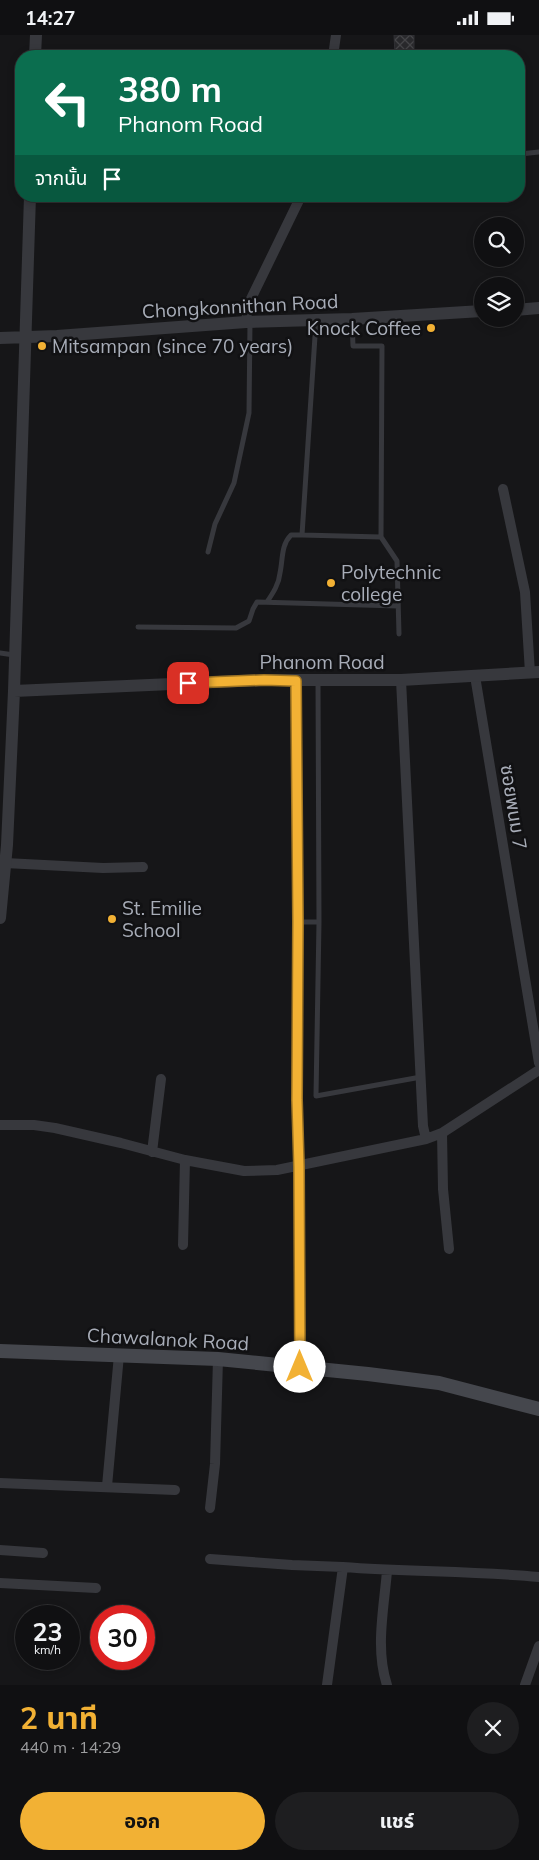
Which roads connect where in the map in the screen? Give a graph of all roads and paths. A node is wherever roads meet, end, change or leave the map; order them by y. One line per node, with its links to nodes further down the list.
1 (36, 35): 3 (street)
2 (336, 35): 4 (street)
3 (35, 50)
4 (334, 50)
5 (539, 152): 6 (lane)
6 (525, 153)
7 (30, 202): 15 (street)
8 (298, 202): 14 (street)
9 (539, 308): 10 (street)
10 (524, 309)
11 (474, 311): 12 (street, Chongkonnithan Road)
12 (352, 319): 13 (street, Chongkonnithan Road); 19 (lane)
13 (316, 320): 14 (street, Chongkonnithan Road); 18 (lane)
14 (248, 322): 15 (street, Chongkonnithan Road); 20 (lane)
15 (25, 337): 16 (street, Chongkonnithan Road); 26 (street)
16 (0, 338)
17 (503, 489): 27 (street)
18 (302, 535): 19 (lane); 21 (lane)
19 (382, 537): 22 (lane)
20 (208, 552)
21 (267, 602): 22 (lane); 23 (lane)
22 (398, 606): 24 (lane)
23 (138, 627)
24 (398, 634)
25 (0, 653): 26 (lane)
26 (16, 655): 32 (street)
27 (534, 673): 28 (street, Phanom Road)
28 (475, 676): 29 (street, Phanom Road); 39 (street, ซอยพนม 7)
29 (401, 680): 31 (street, Phanom Road); 41 (street)
30 (296, 681): 31 (street, Phanom Road); 32 (street, Phanom Road); 37 (street)
31 (318, 681): 38 (lane)
32 (14, 691): 33 (street)
33 (4, 845): 34 (street)
34 (6, 863): 35 (street); 36 (street)
35 (143, 867)
36 (0, 918)
37 (298, 922): 38 (lane); 48 (street)
38 (319, 922): 41 (lane)
39 (539, 1063)
40 (539, 1070): 44 (street)
41 (422, 1077): 45 (street)
42 (161, 1079): 46 (street)
43 (0, 1125): 46 (street)
44 (442, 1133): 45 (street); 50 (street)
45 (426, 1139): 48 (street)
46 (152, 1152): 47 (street)
47 (185, 1160): 48 (street); 49 (street)
48 (299, 1167): 54 (street)
49 (183, 1245)
50 (449, 1249)
51 (0, 1351): 52 (main road, Chawalanok Road)
52 (119, 1355): 53 (main road, Chawalanok Road); 57 (street)
53 (218, 1359): 54 (main road, Chawalanok Road); 59 (street)
54 (300, 1367): 55 (main road, Chawalanok Road)
55 (539, 1409)
56 (0, 1483): 57 (street)
57 (107, 1486): 58 (street)
58 (175, 1490)
59 (210, 1508)
60 (0, 1550): 61 (street)
61 (43, 1553)
62 (210, 1559): 63 (street)
63 (343, 1567): 64 (street); 69 (street)
64 (387, 1571): 65 (street); 70 (street)
65 (539, 1577)
66 (0, 1583): 67 (street)
67 (96, 1588)
68 (539, 1646): 71 (street)
69 (327, 1685)
70 (386, 1685)
71 (525, 1685)

